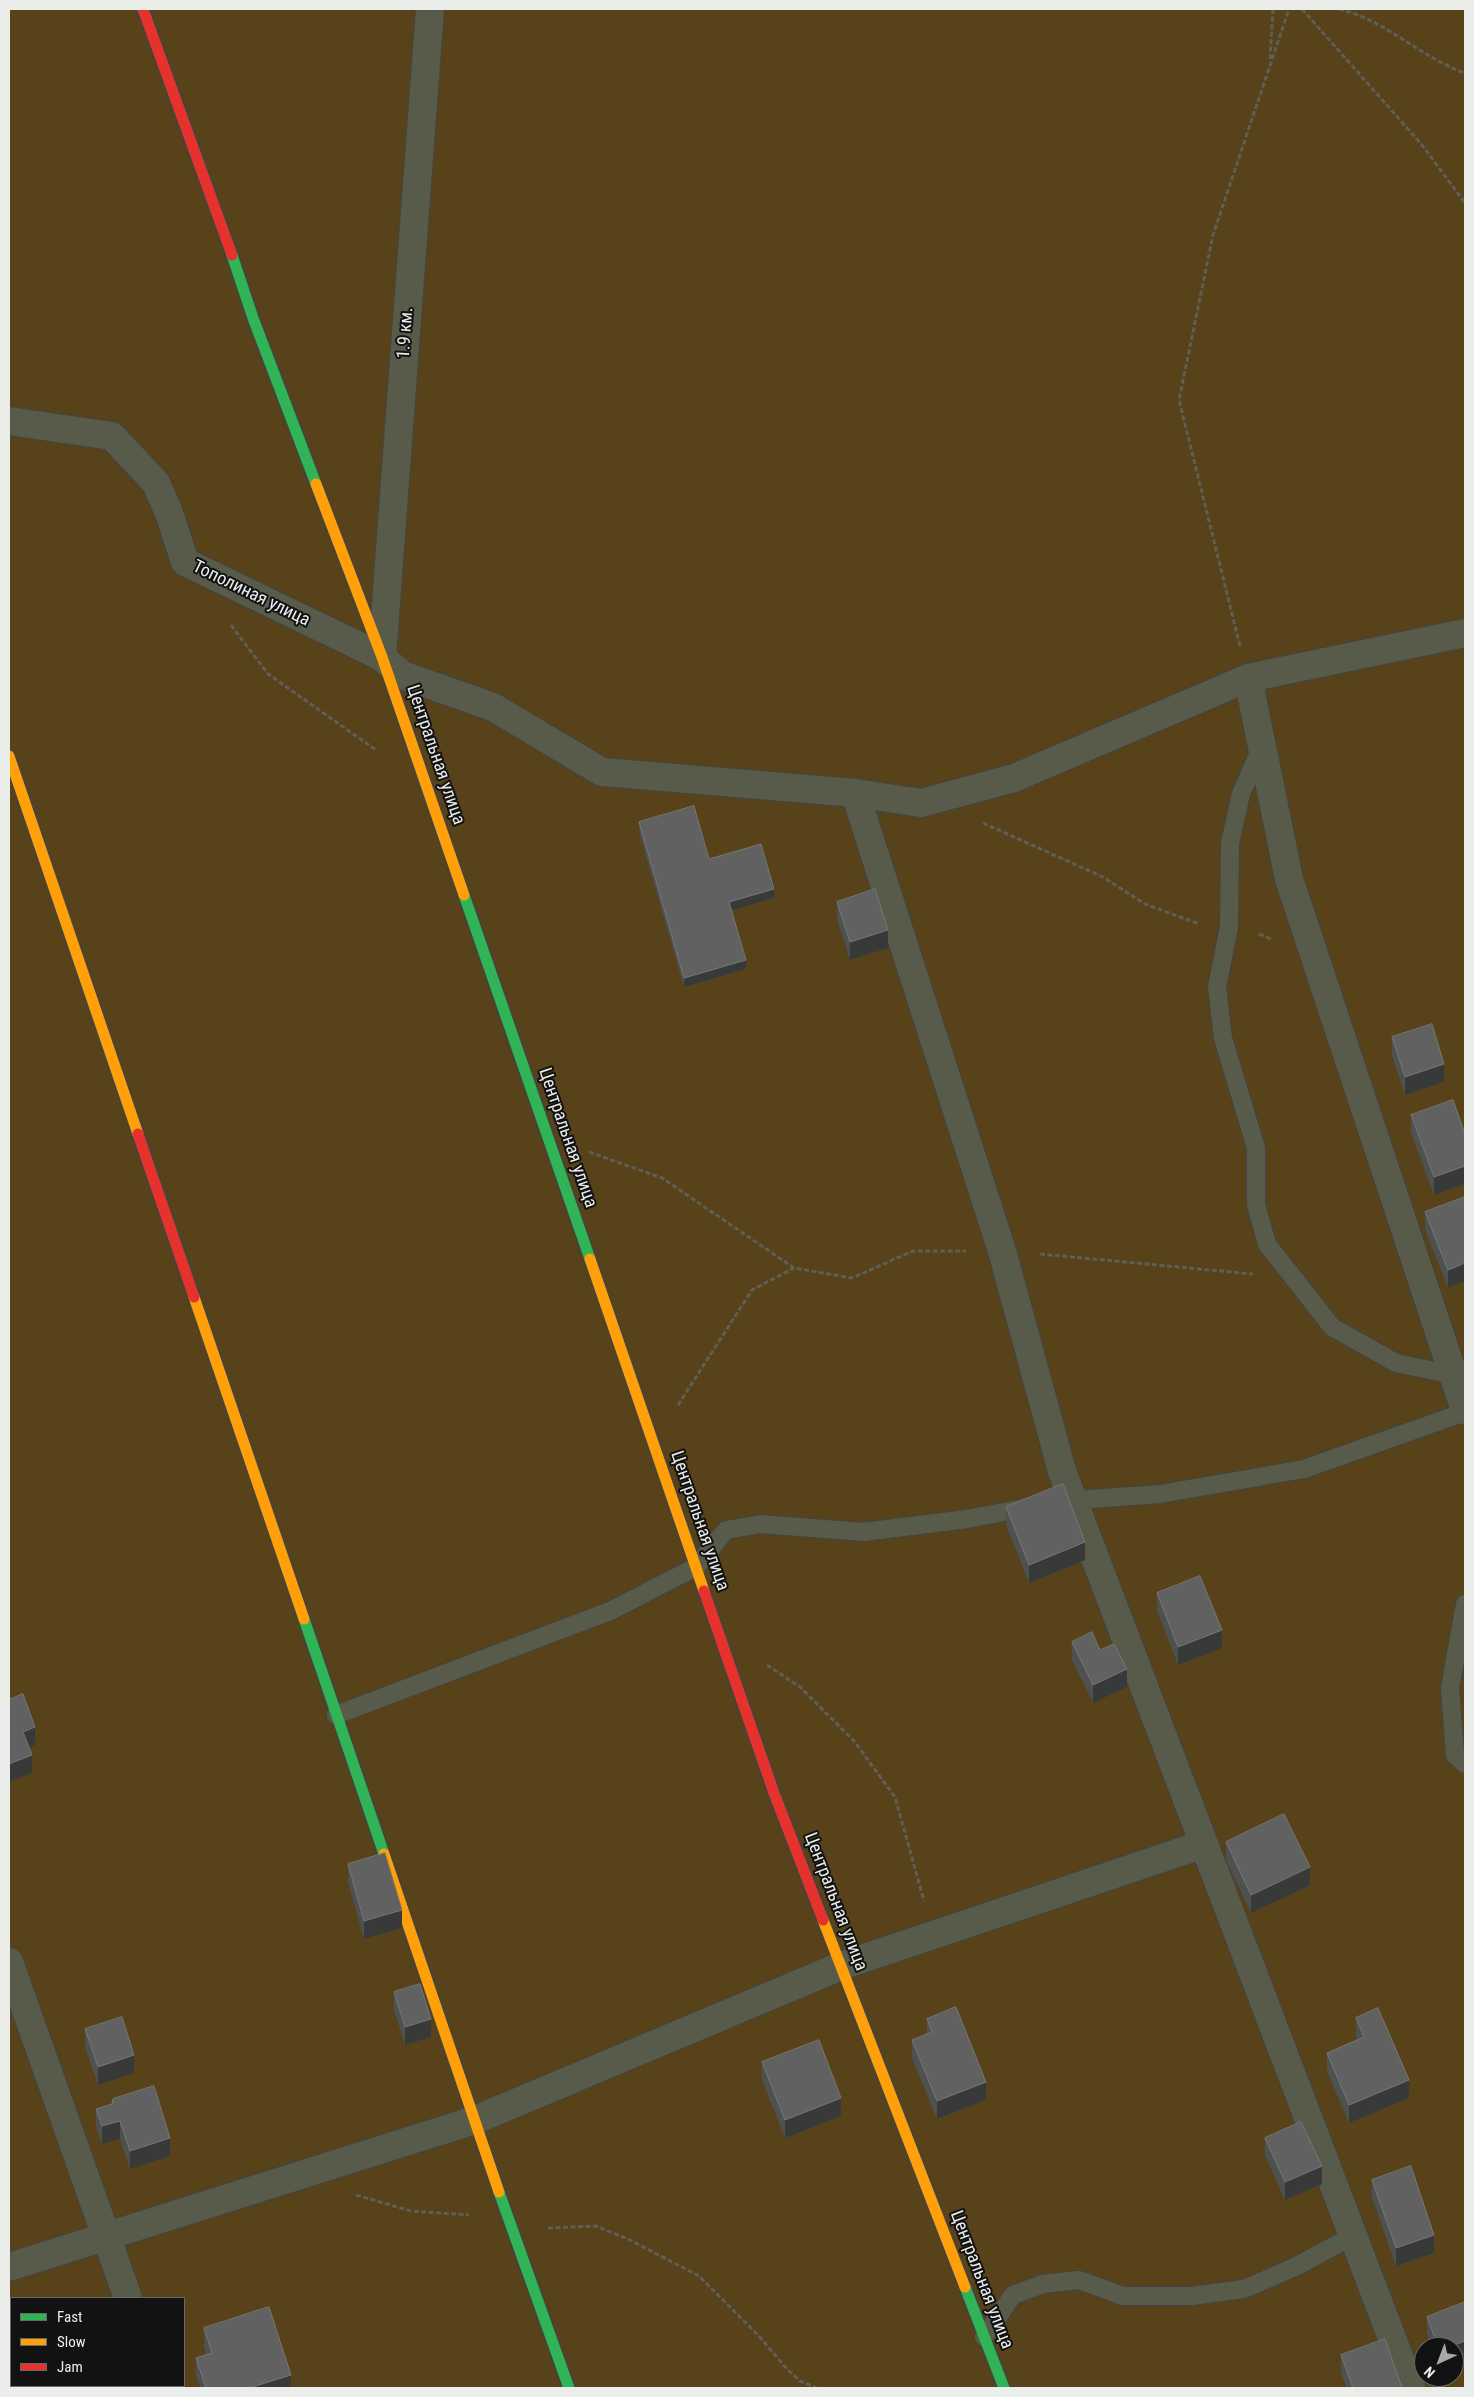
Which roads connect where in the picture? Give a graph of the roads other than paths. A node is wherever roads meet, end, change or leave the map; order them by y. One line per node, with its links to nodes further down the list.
1 (143, 9): 5 (street, Центральная улица)
2 (430, 9): 5 (street, 1.9 км.)
3 (9, 421): 5 (street, Тополиная улица)
4 (1465, 633): 6 (street, Тополиная улица)
5 (382, 658): 9 (street, Тополиная улица); 13 (street, Центральная улица)
6 (1248, 678): 7 (street); 9 (street, Тополиная улица)
7 (1261, 748): 10 (street); 10 (lane)
8 (9, 756): 15 (street)
9 (855, 794): 12 (street)
10 (1454, 1375): 11 (street)
11 (1465, 1411): 12 (lane)
12 (1073, 1499): 13 (lane); 17 (street)
13 (696, 1567): 15 (lane); 19 (street, Центральная улица)
14 (1465, 1604): 16 (lane)
15 (336, 1715): 20 (street)
16 (1465, 1764)
17 (1204, 1844): 19 (street); 21 (street)
18 (9, 1962): 22 (street)
19 (841, 1966): 20 (street); 25 (street, Центральная улица)
20 (475, 2120): 22 (street); 26 (street)
21 (1354, 2235): 25 (lane); 28 (street)
22 (106, 2237): 23 (street); 24 (street)
23 (9, 2267)
24 (128, 2297)
25 (984, 2336): 27 (street, Центральная улица)
26 (569, 2388)
27 (1004, 2388)
28 (1411, 2388)

